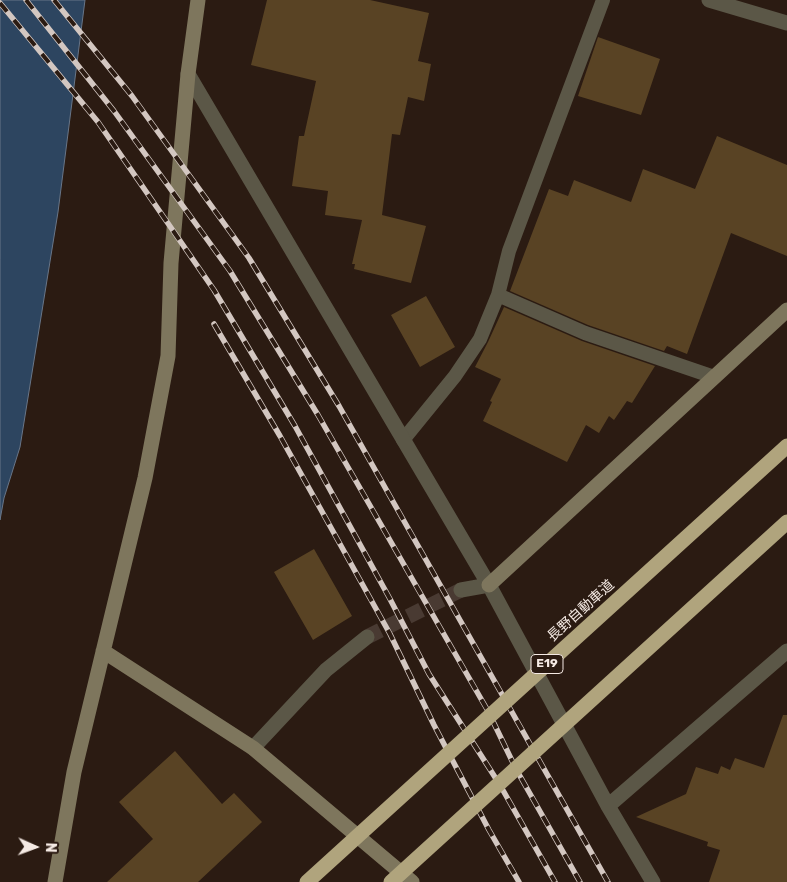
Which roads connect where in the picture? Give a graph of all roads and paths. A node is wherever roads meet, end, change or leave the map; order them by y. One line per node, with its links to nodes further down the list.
1 (198, 0): 5 (street)
2 (603, 0): 6 (lane)
3 (710, 0): 4 (street)
4 (787, 23)
5 (188, 74): 9 (street); 16 (street)
6 (498, 295): 8 (lane); 9 (lane)
7 (787, 310): 8 (street)
8 (714, 378): 12 (street)
9 (403, 440): 12 (street)
10 (787, 446): 20 (highway, 長野自動車道 / E19, bridge)
11 (787, 522): 21 (highway, bridge)
12 (489, 585): 13 (street); 18 (street)
13 (461, 590)
14 (367, 637): 17 (street)
15 (787, 650): 18 (street)
16 (103, 651): 17 (street); 19 (street)
17 (253, 748): 22 (street)
18 (608, 806): 23 (street)
19 (55, 882)
20 (308, 882)
21 (391, 882)
22 (412, 882)
23 (653, 882)

